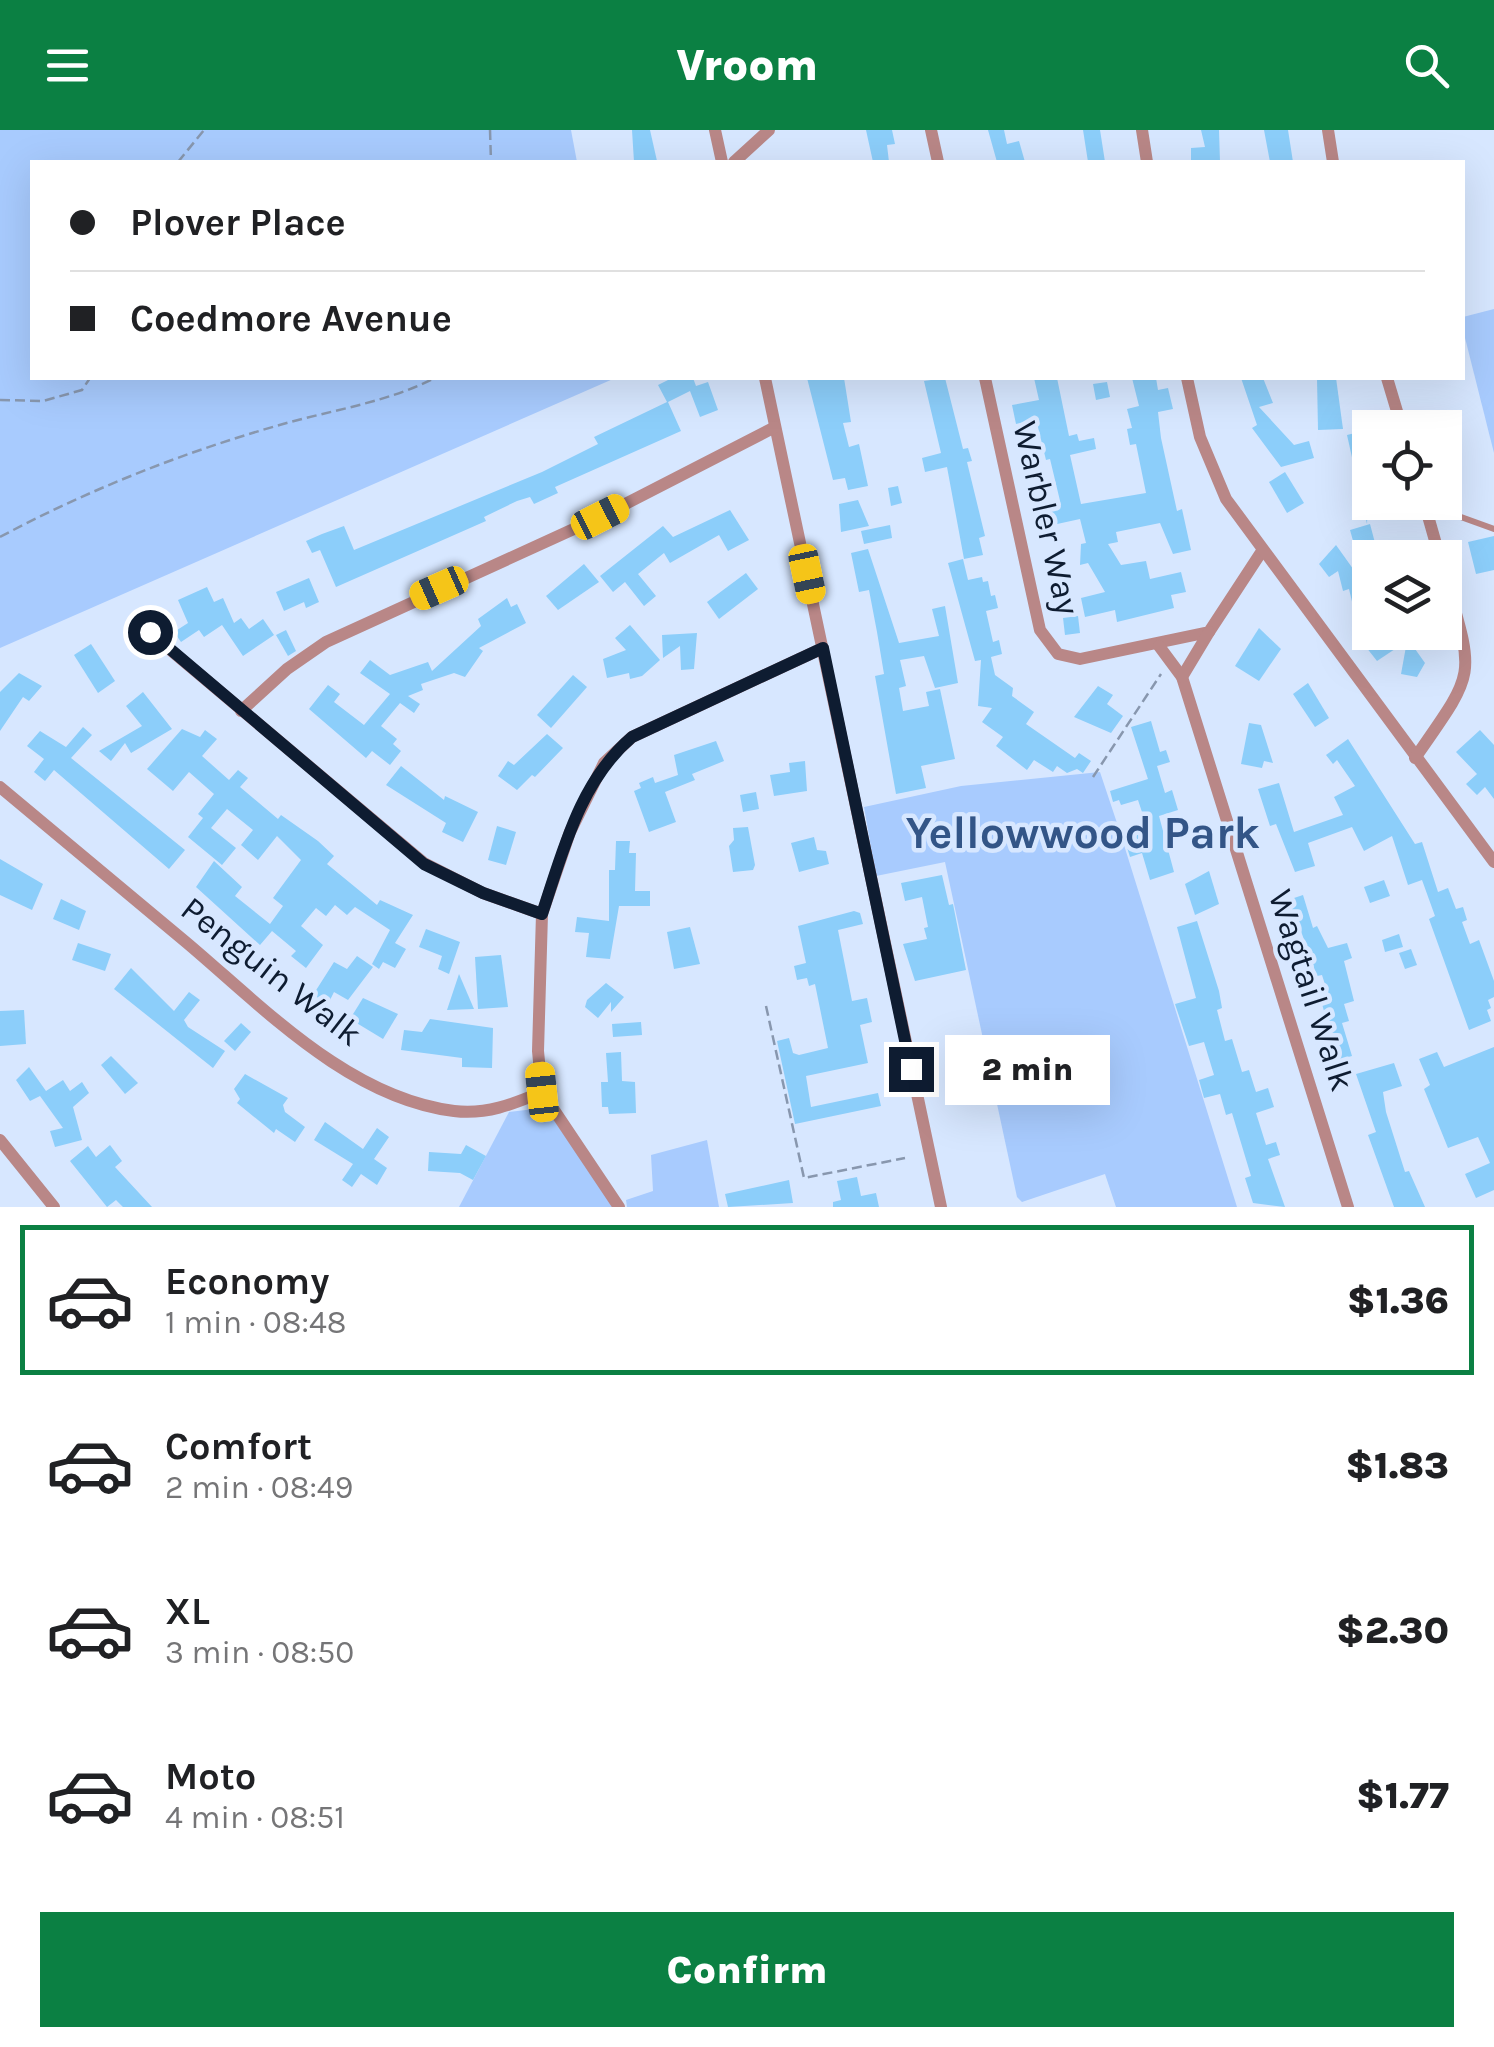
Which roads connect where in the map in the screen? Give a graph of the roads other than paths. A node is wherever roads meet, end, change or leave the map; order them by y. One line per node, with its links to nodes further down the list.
1 (715, 130): 6 (street)
2 (769, 130): 7 (street)
3 (931, 130): 8 (street)
4 (1142, 130): 9 (street)
5 (1328, 130): 10 (street)
6 (722, 160)
7 (736, 160)
8 (938, 160)
9 (1147, 160)
10 (1332, 160)
11 (765, 380): 16 (street)
12 (985, 380): 23 (street, Warbler Way)
13 (1187, 380): 19 (street)
14 (1388, 380): 15 (street)
15 (1397, 410)
16 (775, 427): 24 (street); 26 (street)
17 (1462, 518): 18 (lane)
18 (1494, 530)
19 (1262, 550): 21 (street); 27 (street)
20 (150, 632): 26 (street)
21 (1209, 632): 23 (street, Warbler Way); 25 (street)
22 (1462, 632): 27 (street)
23 (1159, 646): 25 (street, Wagtail Walk)
24 (823, 648): 30 (street); 35 (street)
25 (1182, 676): 36 (street, Wagtail Walk)
26 (241, 711): 30 (street)
27 (1416, 758): 29 (street)
28 (0, 787): 31 (street, Penguin Walk)
29 (1494, 862)
30 (542, 914): 31 (street)
31 (542, 1092): 34 (street)
32 (0, 1140): 33 (street)
33 (54, 1207)
34 (620, 1207)
35 (941, 1207)
36 (1348, 1207)

